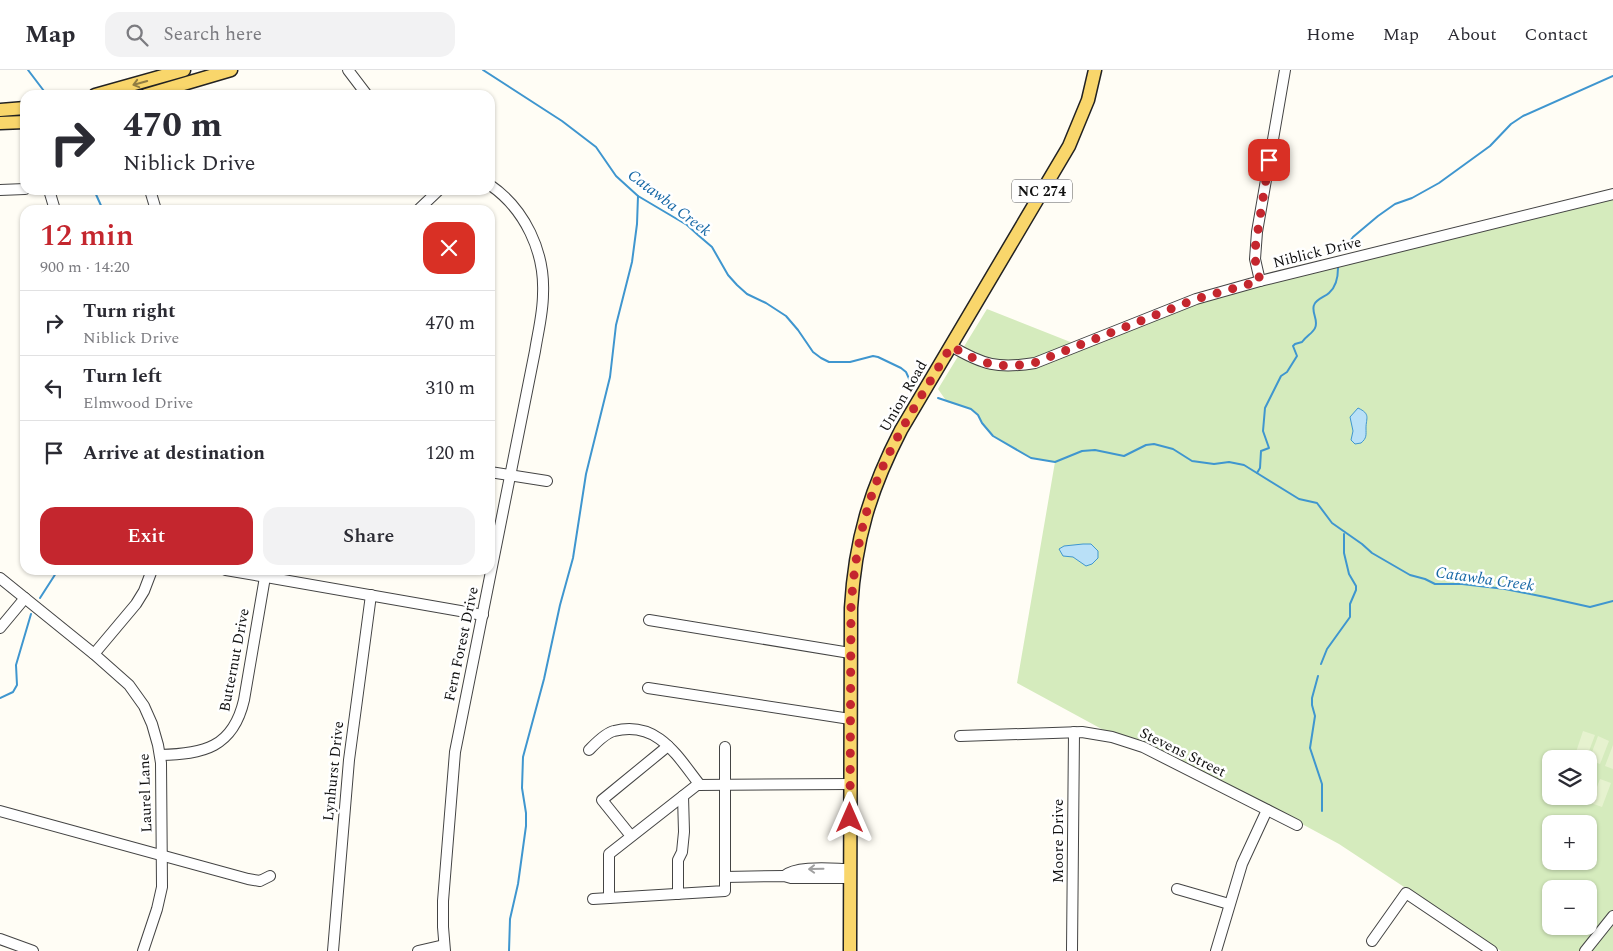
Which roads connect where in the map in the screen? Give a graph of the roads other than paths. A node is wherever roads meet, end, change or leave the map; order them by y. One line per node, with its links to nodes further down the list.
1 (184, 70): 6 (main road, one-way to 6)
2 (231, 70): 7 (main road)
3 (348, 70): 8 (street)
4 (1095, 70): 20 (main road, Union Road / NC 274)
5 (1285, 70): 19 (street)
6 (113, 90)
7 (163, 90)
8 (363, 90)
9 (20, 108): 10 (main road)
10 (0, 110)
11 (20, 122): 12 (main road)
12 (0, 123)
13 (20, 188): 15 (street)
14 (495, 189): 22 (street, Fern Forest Drive)
15 (0, 190)
16 (1613, 194): 19 (street, Niblick Drive)
17 (434, 195): 18 (street)
18 (423, 205)
19 (1260, 281): 20 (street, Niblick Drive)
20 (951, 346): 35 (main road, Union Road / NC 274)
21 (495, 473): 22 (street)
22 (510, 475): 23 (street); 24 (street, Fern Forest Drive)
23 (547, 481)
24 (495, 553)
25 (150, 575): 36 (street)
26 (254, 575): 28 (street)
27 (491, 575): 32 (street, Fern Forest Drive)
28 (265, 577): 30 (street); 44 (street, Butternut Drive)
29 (0, 578): 31 (street, Laurel Lane)
30 (371, 595): 32 (street); 69 (street, Lynhurst Drive)
31 (25, 598): 34 (street); 36 (street, Laurel Lane)
32 (483, 615): 66 (street, Fern Forest Drive)
33 (649, 620): 35 (street)
34 (0, 628)
35 (850, 653): 38 (main road, Union Road / NC 274)
36 (94, 654): 44 (street, Laurel Lane)
37 (648, 688): 38 (street)
38 (850, 718): 46 (main road, Union Road / NC 274)
39 (1074, 732): 40 (street, Stevens Street); 49 (street, Stevens Street); 72 (street, Moore Drive)
40 (960, 736)
41 (668, 746): 43 (street); 47 (street); 52 (street)
42 (725, 747): 45 (street)
43 (589, 750)
44 (160, 755): 53 (street, Laurel Lane)
45 (724, 784): 46 (street); 47 (street); 56 (street)
46 (850, 784): 54 (main road, Union Road / NC 274)
47 (700, 785): 48 (street)
48 (683, 796): 52 (street); 58 (street)
49 (1267, 810): 51 (street, Stevens Street); 61 (street)
50 (0, 811): 53 (street)
51 (1297, 825)
52 (631, 836): 59 (street)
53 (162, 855): 55 (street); 68 (street, Laurel Lane)
54 (850, 873): 56 (street); 71 (main road, Union Road / NC 274)
55 (270, 876)
56 (725, 877): 58 (street)
57 (1178, 889): 61 (street)
58 (678, 894): 59 (street)
59 (609, 898): 60 (street)
60 (593, 899)
61 (1229, 904): 73 (street)
62 (1613, 916): 76 (street)
63 (0, 939): 67 (street)
64 (1372, 941): 65 (street)
65 (1478, 942): 74 (street); 75 (street)
66 (444, 948): 70 (street)
67 (34, 951)
68 (143, 951)
69 (333, 951)
70 (418, 951)
71 (850, 951)
72 (1072, 951)
73 (1216, 951)
74 (1471, 951)
75 (1492, 951)
76 (1586, 951)

